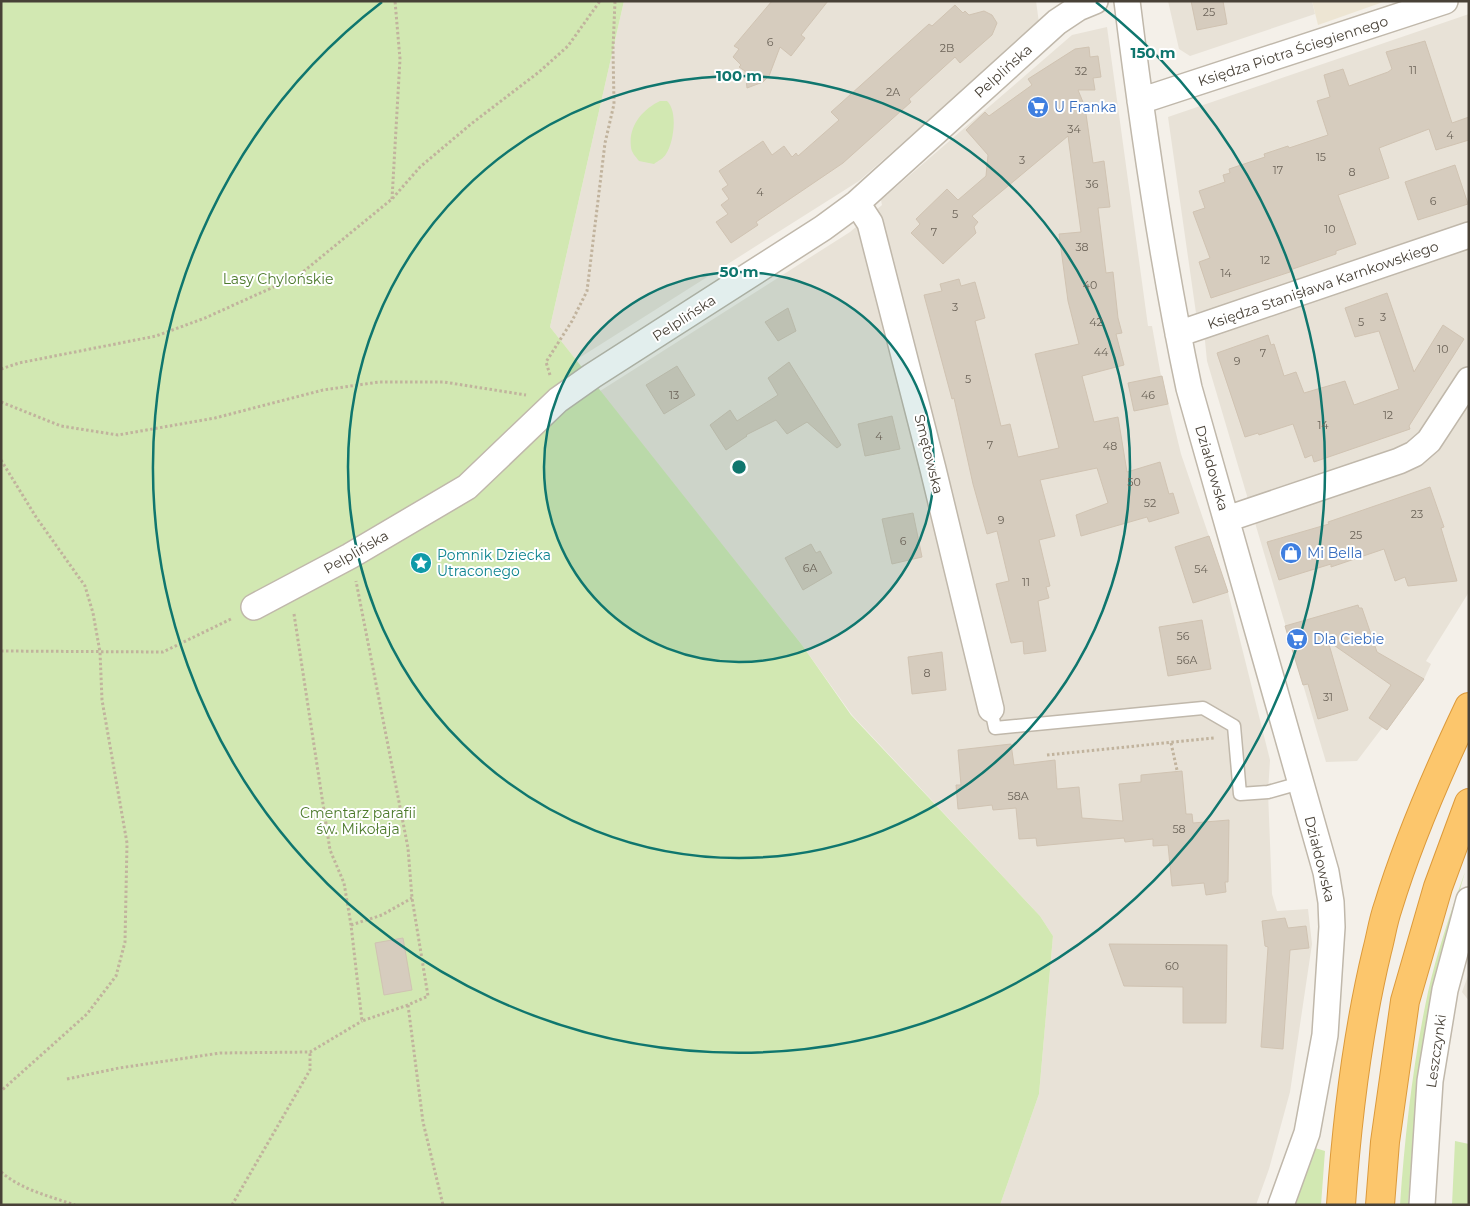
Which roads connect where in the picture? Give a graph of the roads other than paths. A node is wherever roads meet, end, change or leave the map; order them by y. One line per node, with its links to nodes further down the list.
1 (1127, 1): 4 (street, Działdowska)
2 (1445, 1): 4 (street, Księdza Piotra Ściegiennego)
3 (1082, 4): 5 (street, Pelplińska)
4 (1140, 101): 7 (street, Działdowska)
5 (857, 203): 10 (street, Pelplińska); 12 (street, Smętowska)
6 (1469, 235): 7 (street, Księdza Stanisława Karnkowskiego)
7 (1178, 334): 9 (street, Działdowska)
8 (1469, 380): 9 (street)
9 (1227, 519): 13 (street, Działdowska)
10 (254, 608)
11 (1469, 707): 17 (highway)
12 (991, 710): 13 (lane)
13 (1300, 783): 16 (street, Działdowska)
14 (1469, 803): 18 (highway)
15 (1469, 900): 19 (street, Leszczynki)
16 (1281, 1205)
17 (1340, 1205)
18 (1380, 1205)
19 (1422, 1205)

